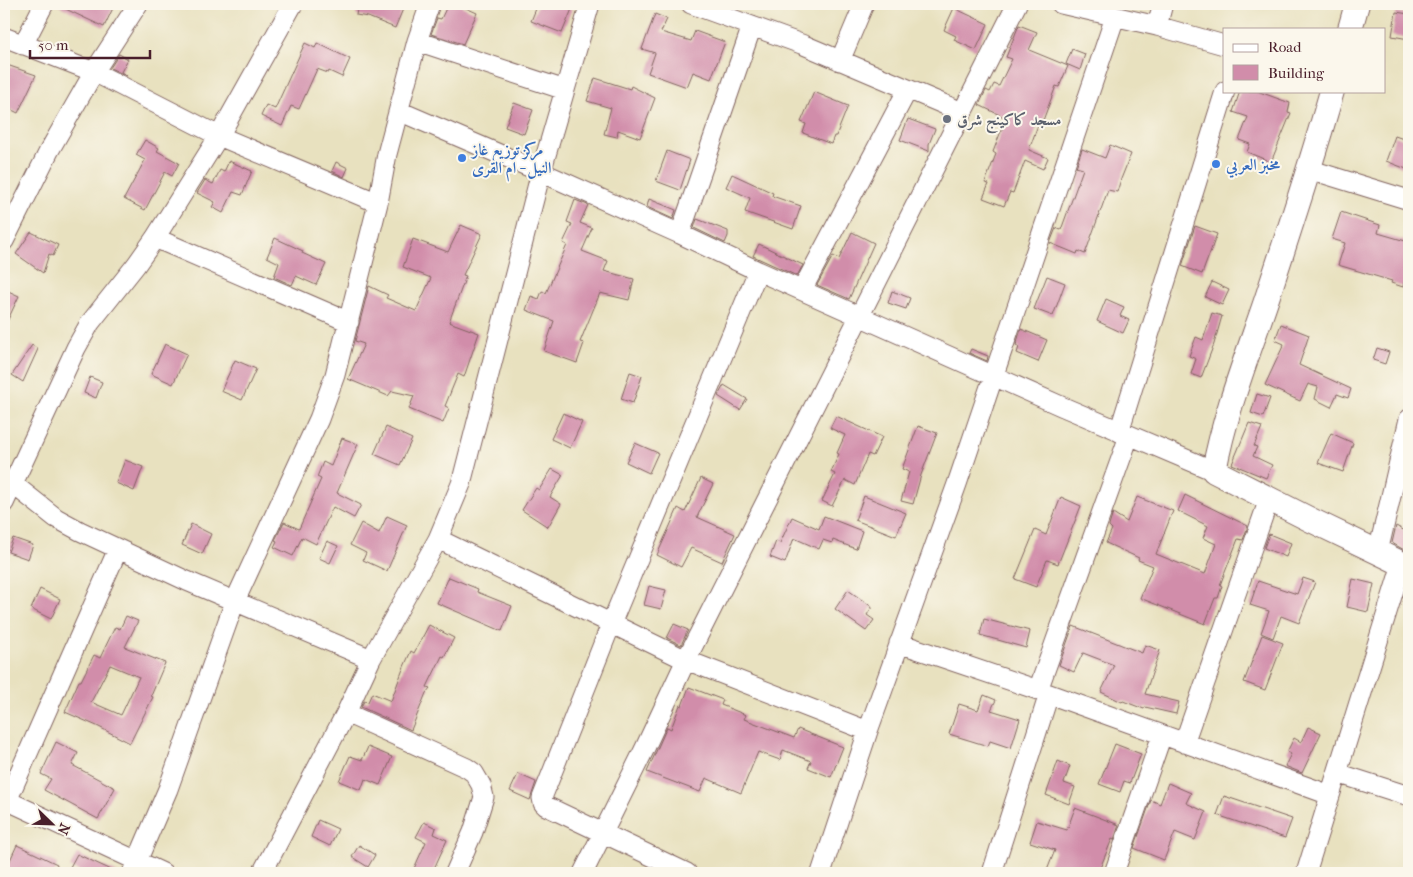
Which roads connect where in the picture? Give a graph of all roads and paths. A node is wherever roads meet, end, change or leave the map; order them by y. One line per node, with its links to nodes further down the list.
1 (44, 4): 18 (street)
2 (138, 4): 21 (street)
3 (294, 4): 28 (street)
4 (430, 4): 17 (street)
5 (590, 4): 23 (street)
6 (691, 4): 13 (street)
7 (864, 4): 20 (street)
8 (1018, 4): 27 (street)
9 (1061, 4): 12 (street)
10 (1163, 4): 14 (street)
11 (1357, 4): 15 (street)
12 (1116, 17): 14 (street); 40 (street)
13 (752, 26): 20 (street); 33 (street)
14 (1157, 26): 19 (street)
15 (1350, 28)
16 (4, 37): 18 (street)
17 (417, 41): 23 (street); 26 (street)
18 (23, 45): 21 (street)
19 (1223, 45)
20 (840, 61): 22 (street)
21 (94, 72): 28 (street); 35 (street)
22 (908, 89): 27 (street); 37 (street)
23 (565, 90): 30 (street)
24 (1225, 92): 42 (street)
25 (1332, 92): 29 (street)
26 (399, 111): 30 (street); 32 (street)
27 (962, 112): 38 (street)
28 (219, 136): 32 (street); 34 (street)
29 (1308, 169): 31 (street); 44 (street)
30 (541, 172): 33 (street); 48 (street)
31 (1409, 200)
32 (378, 202): 39 (street)
33 (680, 234): 36 (street)
34 (156, 238): 39 (street); 45 (street)
35 (4, 241)
36 (758, 271): 37 (street); 53 (street)
37 (802, 290): 38 (street)
38 (859, 317): 40 (street); 56 (street)
39 (349, 322): 52 (street)
40 (993, 376): 42 (street); 54 (street)
41 (1409, 419): 43 (street)
42 (1124, 434): 44 (street); 57 (street)
43 (1406, 448): 50 (street)
44 (1214, 471): 46 (street)
45 (8, 481): 47 (street); 49 (street)
46 (1269, 499): 50 (street); 61 (street)
47 (4, 503)
48 (438, 539): 53 (street); 55 (street)
49 (118, 549): 52 (street); 65 (street)
50 (1378, 552): 51 (street)
51 (1406, 565): 62 (street)
52 (235, 601): 55 (street); 67 (street)
53 (612, 624): 56 (street); 66 (street)
54 (899, 643): 57 (street); 59 (street)
55 (371, 659): 58 (street)
56 (686, 660): 59 (street); 66 (street)
57 (1044, 692): 60 (street); 74 (street)
58 (346, 713): 69 (street); 70 (street)
59 (868, 731): 73 (street)
60 (1162, 735): 61 (street); 75 (street)
61 (1184, 743): 63 (street)
62 (1337, 773): 63 (street); 64 (street)
63 (1330, 795): 76 (street)
64 (1409, 796)
65 (6, 800): 67 (street)
66 (603, 834): 71 (street); 72 (street)
67 (135, 867): 68 (street)
68 (163, 873)
69 (262, 873)
70 (455, 873)
71 (583, 873)
72 (687, 873)
73 (821, 873)
74 (992, 873)
75 (1114, 873)
76 (1306, 873)

